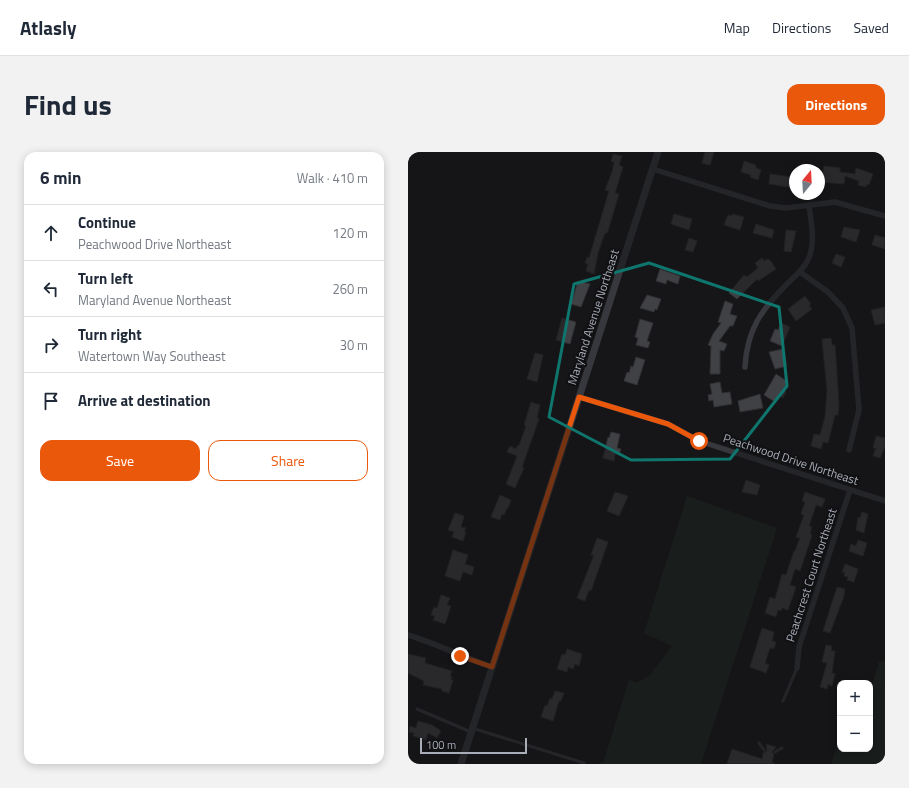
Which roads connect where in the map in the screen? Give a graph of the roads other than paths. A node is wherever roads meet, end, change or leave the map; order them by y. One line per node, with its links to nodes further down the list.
1 (658, 152): 2 (street, Maryland Avenue Northeast)
2 (653, 169): 3 (street); 7 (street, Maryland Avenue Northeast)
3 (809, 205): 4 (street); 5 (street)
4 (885, 216)
5 (800, 272): 6 (street); 8 (street)
6 (745, 367)
7 (579, 397): 9 (street, Peachwood Drive Northeast); 12 (street, Maryland Avenue Northeast)
8 (850, 450)
9 (850, 490): 10 (street, Peachwood Drive Northeast); 13 (street, Peachcrest Court Northeast)
10 (885, 501)
11 (408, 635): 12 (street)
12 (492, 667): 16 (street, Maryland Avenue Northeast)
13 (797, 668): 14 (lane)
14 (783, 701)
15 (416, 709): 16 (lane)
16 (472, 730): 21 (street, Maryland Avenue Northeast); 22 (lane)
17 (759, 743): 19 (lane)
18 (782, 748): 20 (lane)
19 (764, 750)
20 (775, 752)
21 (461, 764)
22 (584, 764)

